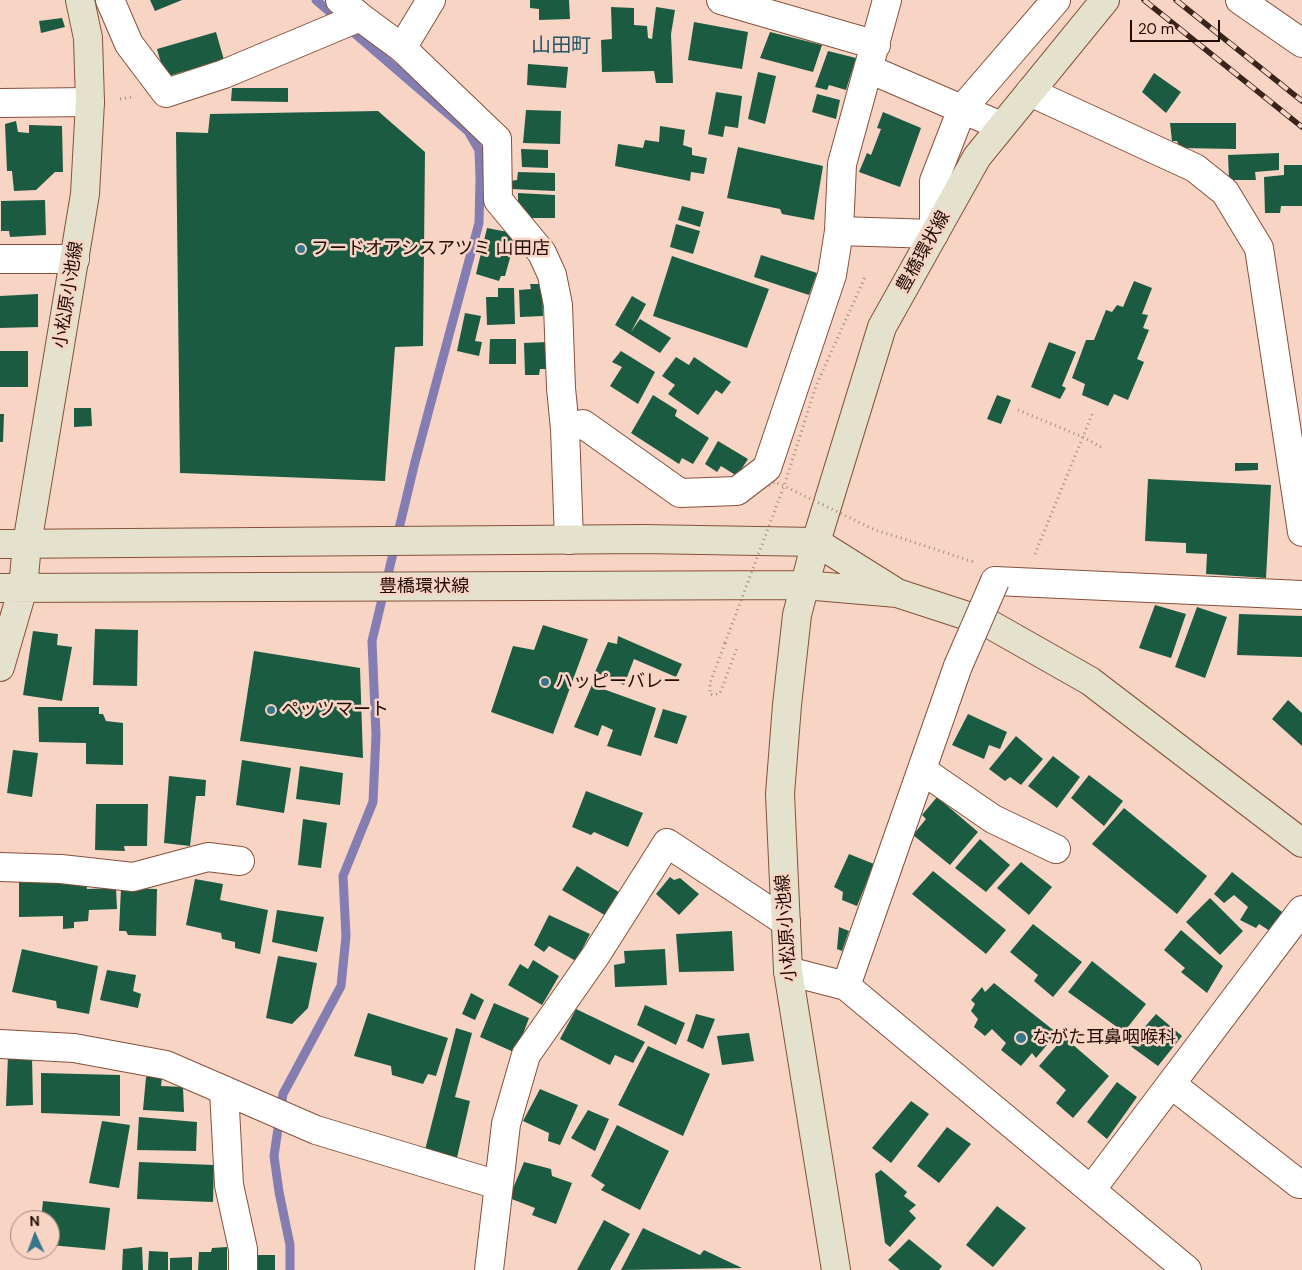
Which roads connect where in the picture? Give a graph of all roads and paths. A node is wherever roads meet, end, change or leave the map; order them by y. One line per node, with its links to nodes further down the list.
1 (80, 0): 15 (main road, 小松原小池線)
2 (110, 0): 14 (street)
3 (431, 0): 11 (street)
4 (720, 0): 12 (street)
5 (887, 0): 12 (street)
6 (1056, 0): 17 (street)
7 (1105, 0): 13 (main road, 豊橋環状線)
8 (1240, 0): 10 (street)
9 (351, 12): 11 (street); 14 (street)
10 (1302, 43)
11 (402, 48): 26 (street)
12 (872, 57): 17 (street); 19 (street)
13 (1030, 92): 18 (main road, 豊橋環状線); 28 (street)
14 (166, 93): 15 (path)
15 (90, 102): 16 (street); 22 (main road, 小松原小池線)
16 (0, 103)
17 (962, 109): 18 (street); 20 (street)
18 (1001, 126): 20 (main road, 豊橋環状線)
19 (839, 231): 20 (street); 26 (street)
20 (934, 234): 34 (main road, 豊橋環状線)
21 (0, 259): 22 (street)
22 (75, 259): 36 (main road, 小松原小池線)
23 (865, 277): 31 (path, bridge)
24 (1018, 410): 27 (path)
25 (1093, 412): 27 (path)
26 (565, 429): 33 (street)
27 (1083, 437): 29 (path); 38 (path)
28 (1296, 440): 32 (street)
29 (1101, 447)
30 (769, 486): 31 (path, bridge)
31 (784, 486): 37 (path, bridge); 43 (path, bridge)
32 (1302, 532)
33 (569, 540): 34 (main road); 36 (main road)
34 (816, 542): 39 (main road, 豊橋環状線); 41 (main road)
35 (0, 544): 36 (main road)
36 (27, 544): 40 (main road, 小松原小池線)
37 (995, 581): 38 (street); 45 (street, bridge)
38 (1023, 582): 42 (street)
39 (804, 585): 40 (main road, 豊橋環状線); 41 (main road); 51 (main road, 小松原小池線)
40 (11, 588): 44 (main road, 小松原小池線)
41 (897, 593): 46 (main road)
42 (1302, 595)
43 (737, 648)
44 (0, 666)
45 (922, 770): 47 (street); 53 (street)
46 (1302, 844)
47 (1056, 849)
48 (240, 861): 49 (street)
49 (0, 867)
50 (1302, 910): 55 (street)
51 (786, 922): 52 (main road, 小松原小池線); 58 (street)
52 (788, 971): 53 (street); 62 (main road, 小松原小池線)
53 (846, 986): 59 (street)
54 (0, 1044): 56 (street)
55 (1171, 1084): 57 (street); 59 (street)
56 (224, 1090): 58 (street); 60 (street)
57 (1299, 1184)
58 (498, 1185): 61 (street)
59 (1091, 1190): 63 (street)
60 (243, 1270)
61 (489, 1270)
62 (836, 1270)
63 (1187, 1270)

